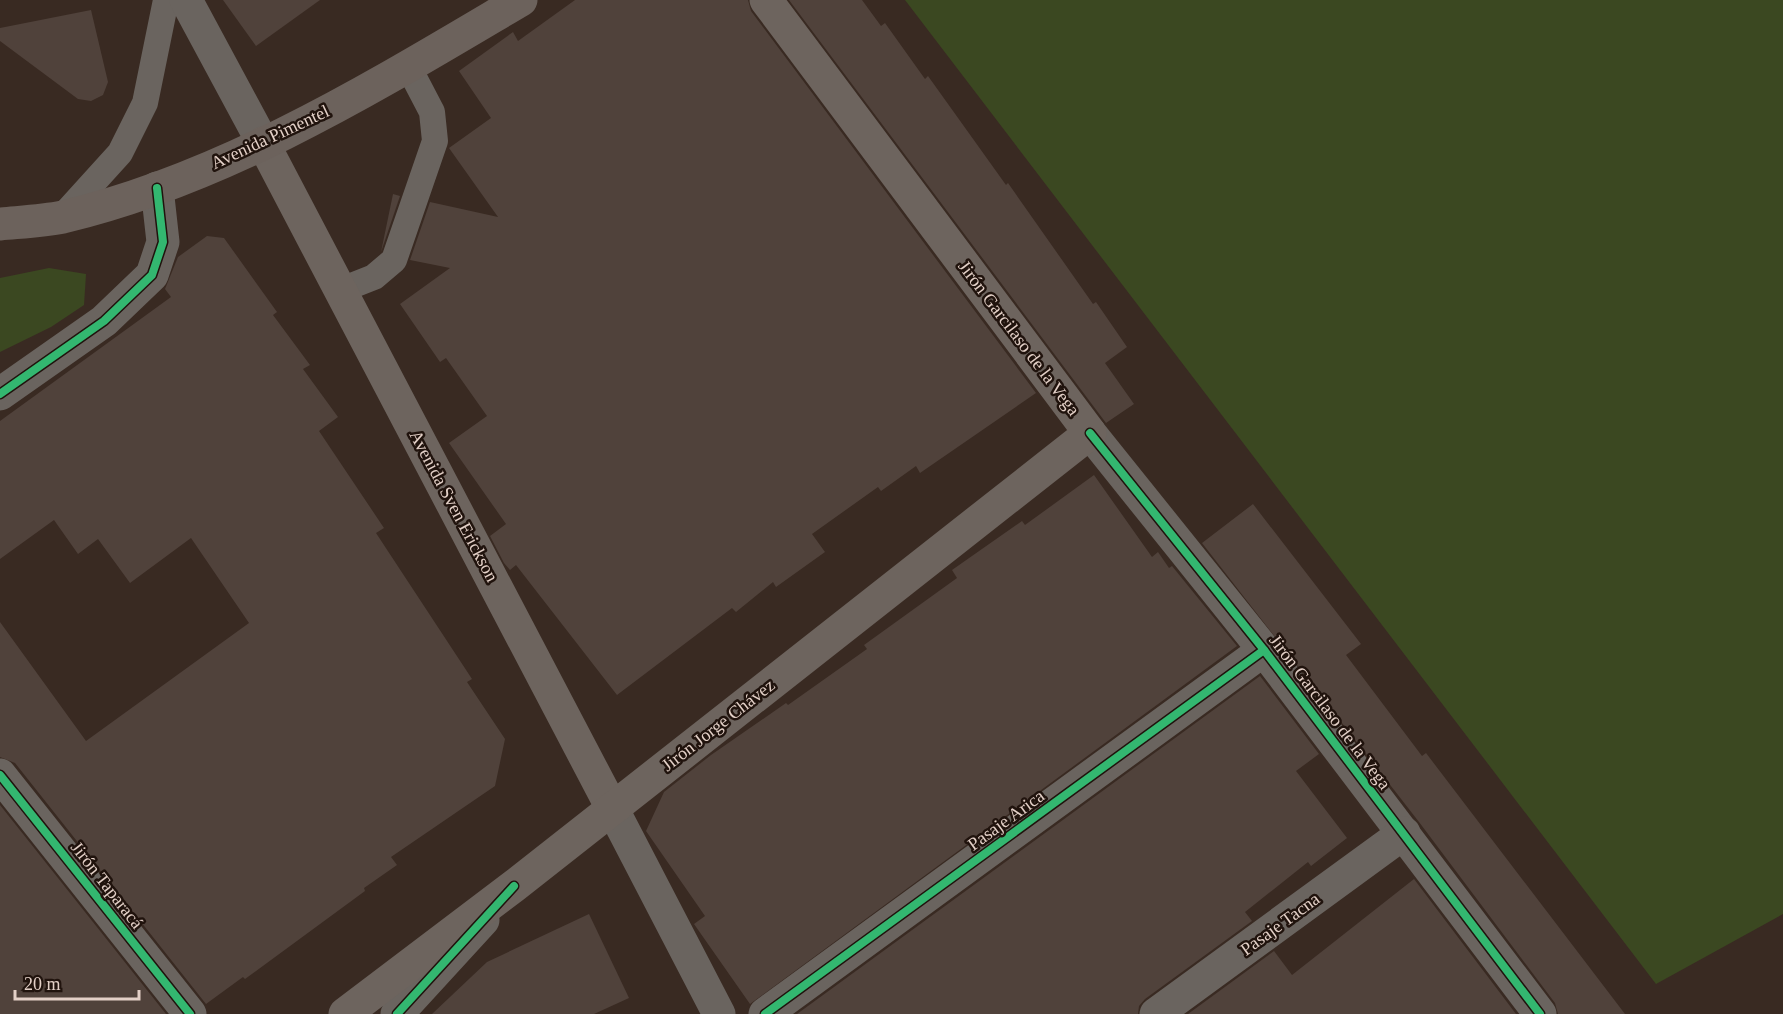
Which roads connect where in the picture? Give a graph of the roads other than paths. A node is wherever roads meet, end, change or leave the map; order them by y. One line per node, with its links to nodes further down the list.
1 (166, 0): 8 (lane)
2 (186, 0): 6 (street, Avenida Sven Erickson)
3 (521, 0): 5 (highway, Avenida Pimentel)
4 (766, 0): 12 (main road, Jirón Garcilaso de la Vega)
5 (408, 66): 6 (highway, Avenida Pimentel); 10 (lane)
6 (263, 143): 7 (highway, Avenida Pimentel); 10 (main road, Avenida Sven Erickson)
7 (157, 188): 8 (highway, Avenida Pimentel); 11 (street)
8 (62, 217): 9 (highway, Avenida Pimentel)
9 (0, 224)
10 (341, 290): 15 (main road, Avenida Sven Erickson)
11 (0, 394)
12 (1090, 433): 13 (street, Jirón Garcilaso de la Vega); 15 (main road, Jirón Jorge Chávez)
13 (1264, 650): 16 (street, Jirón Garcilaso de la Vega); 22 (street, Pasaje Arica)
14 (0, 775): 18 (street, Jirón Taparacá)
15 (612, 808): 17 (main road, Jirón Jorge Chávez); 21 (street, Avenida Sven Erickson)
16 (1404, 833): 23 (street, Pasaje Tacna); 24 (street, Jirón Garcilaso de la Vega)
17 (514, 886): 19 (main road, Jirón Jorge Chávez); 20 (street)
18 (190, 1014)
19 (345, 1014)
20 (397, 1014)
21 (719, 1014)
22 (765, 1014)
23 (1156, 1014)
24 (1540, 1014)

